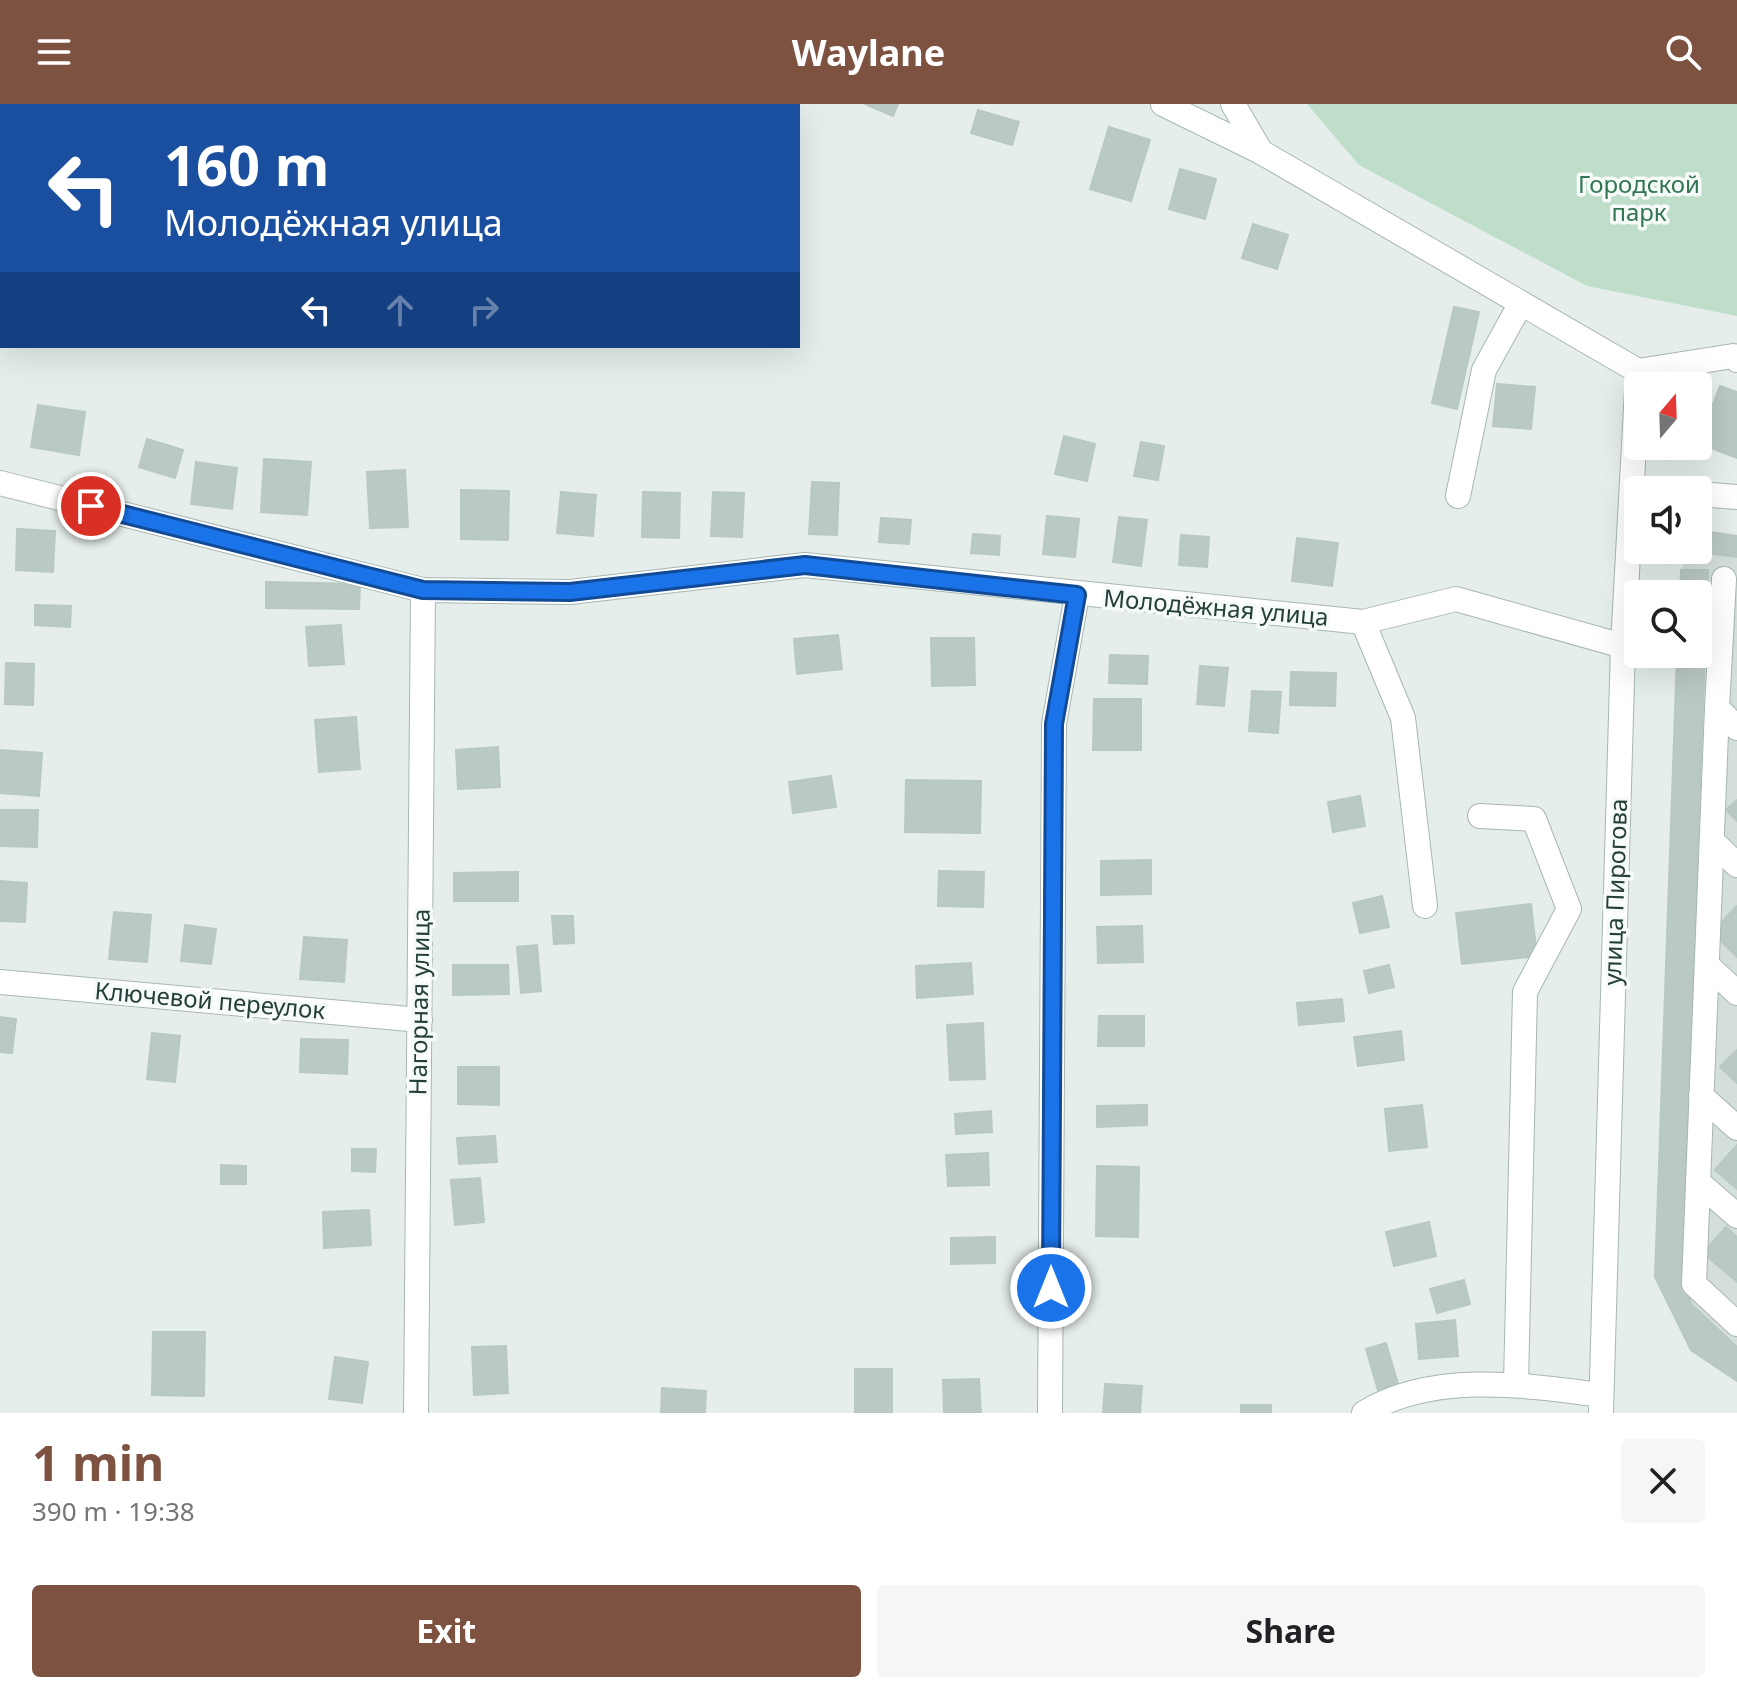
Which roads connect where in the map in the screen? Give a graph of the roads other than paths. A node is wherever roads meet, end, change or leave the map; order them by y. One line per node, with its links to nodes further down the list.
1 (1163, 104): 3 (street)
2 (1233, 104): 3 (street)
3 (1261, 152): 4 (street)
4 (1521, 303): 6 (street); 10 (street)
5 (1737, 360): 6 (street)
6 (1638, 371): 7 (street, улица Пирогова)
7 (1642, 476)
8 (0, 483): 14 (street, Молодёжная улица)
9 (1712, 495): 11 (street)
10 (1458, 496)
11 (1737, 497)
12 (1633, 564): 17 (street, улица Пирогова)
13 (1724, 579): 18 (street)
14 (423, 590): 15 (street, Молодёжная улица); 27 (street, Нагорная улица)
15 (1077, 595): 16 (street, Молодёжная улица); 36 (street)
16 (1363, 622): 17 (street, Молодёжная улица); 23 (street)
17 (1623, 646): 34 (street, улица Пирогова)
18 (1717, 708): 19 (street); 21 (street)
19 (1737, 728)
20 (1480, 816): 33 (street)
21 (1712, 841): 22 (street); 24 (street)
22 (1737, 865)
23 (1425, 906)
24 (1707, 965): 26 (street); 28 (street)
25 (0, 982): 27 (street, Ключевой переулок)
26 (1737, 993)
27 (420, 1020): 35 (street, Нагорная улица)
28 (1701, 1096): 29 (street); 30 (street)
29 (1737, 1128)
30 (1698, 1182): 31 (street); 32 (street)
31 (1737, 1216)
32 (1737, 1324)
33 (1516, 1384): 34 (street); 37 (street)
34 (1601, 1404)
35 (416, 1413)
36 (1050, 1413)
37 (1364, 1413)

